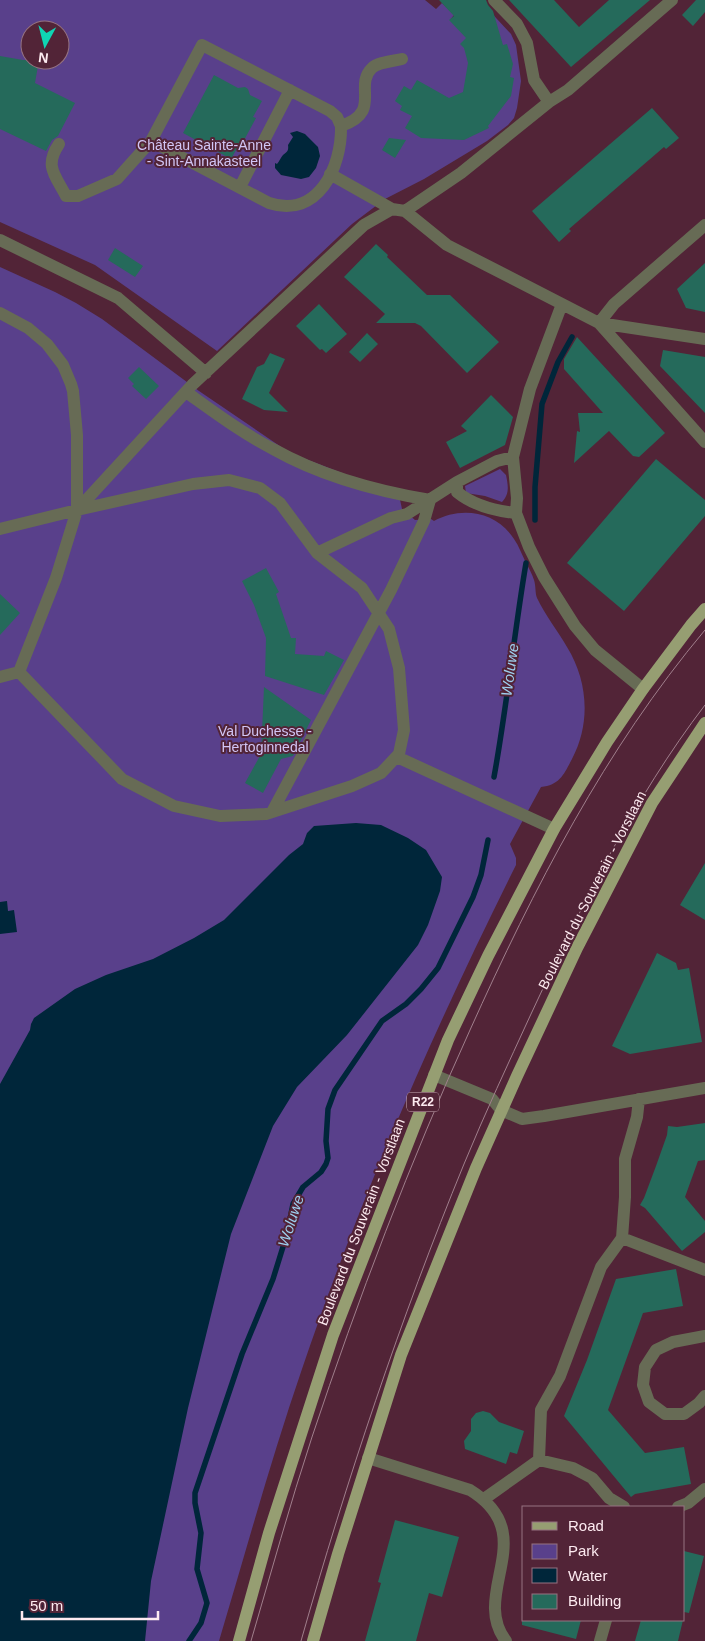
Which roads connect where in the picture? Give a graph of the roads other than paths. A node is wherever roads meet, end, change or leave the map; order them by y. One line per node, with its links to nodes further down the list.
1 (494, 0): 5 (street)
2 (672, 0): 5 (street)
3 (402, 59): 6 (street)
4 (290, 90): 6 (street); 7 (street); 10 (street)
5 (549, 102): 12 (street)
6 (341, 126): 9 (street)
7 (151, 141): 8 (street); 10 (street)
8 (59, 144)
9 (330, 174): 10 (street); 11 (street)
10 (240, 187)
11 (392, 209): 12 (street); 19 (street)
12 (406, 211): 15 (street)
13 (705, 225): 17 (street)
14 (0, 240): 19 (street)
15 (562, 304): 17 (street); 22 (street)
16 (0, 312): 25 (street)
17 (599, 323): 18 (street); 21 (street)
18 (705, 339)
19 (206, 373): 20 (street)
20 (186, 392): 24 (street); 25 (street)
21 (705, 442)
22 (513, 457): 23 (street); 26 (street)
23 (458, 482): 24 (street); 26 (street)
24 (430, 500): 28 (street); 30 (street)
25 (77, 510): 27 (street); 28 (street); 31 (street)
26 (516, 513): 33 (street)
27 (0, 529)
28 (318, 553): 30 (street)
29 (705, 609): 33 (main road, Boulevard du Souverain - Vorstlaan / R22)
30 (378, 613): 35 (street); 36 (street)
31 (19, 672): 32 (street); 36 (street)
32 (0, 677)
33 (642, 689): 37 (main road, Boulevard du Souverain - Vorstlaan / R22)
34 (705, 723): 41 (main road, Boulevard du Souverain - Vorstlaan)
35 (396, 757): 36 (street); 37 (street)
36 (272, 812)
37 (554, 829): 38 (main road, Boulevard du Souverain - Vorstlaan / R22)
38 (434, 1075): 41 (street); 53 (main road, Boulevard du Souverain - Vorstlaan / R22)
39 (705, 1088): 40 (street)
40 (639, 1100): 41 (street); 42 (street)
41 (502, 1110): 46 (main road, Boulevard du Souverain - Vorstlaan)
42 (622, 1238): 43 (street); 47 (street)
43 (705, 1270)
44 (705, 1336): 45 (street)
45 (705, 1396)
46 (368, 1458): 49 (street); 54 (main road, Boulevard du Souverain - Vorstlaan)
47 (539, 1460): 49 (street); 50 (street)
48 (705, 1489): 51 (street)
49 (484, 1499): 55 (street)
50 (622, 1506)
51 (680, 1506)
52 (606, 1621): 56 (street)
53 (239, 1641)
54 (313, 1641)
55 (506, 1641)
56 (600, 1641)

